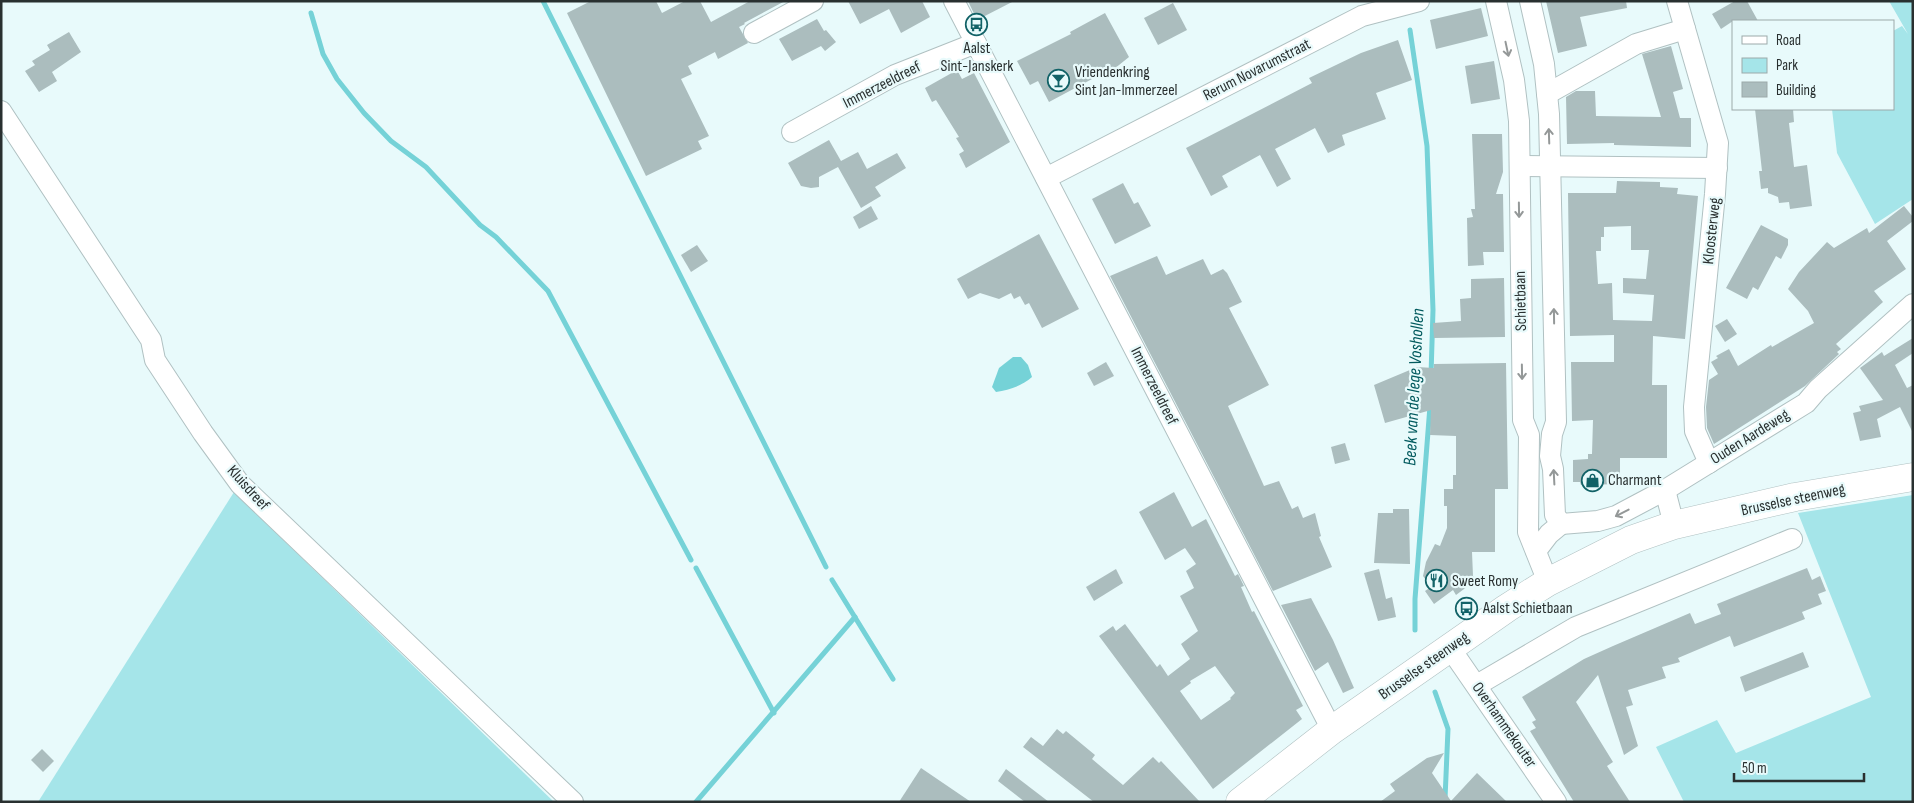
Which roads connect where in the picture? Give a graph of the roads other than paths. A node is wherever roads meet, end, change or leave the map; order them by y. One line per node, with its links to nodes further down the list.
1 (813, 1): 8 (street)
2 (954, 1): 9 (street, Immerzeeldreef)
3 (1419, 1): 16 (street, Rerum Novarumstraat)
4 (1496, 1): 14 (street, Schietbaan, one-way to 14)
5 (1530, 1): 10 (street, Schietbaan)
6 (1676, 1): 7 (street, Kloosterweg)
7 (1685, 29): 10 (street); 15 (street, Kloosterweg)
8 (754, 33)
9 (976, 43): 12 (street, Immerzeeldreef); 16 (street, Immerzeeldreef)
10 (1547, 94): 13 (street, Schietbaan, one-way to 10)
11 (1, 111): 31 (street, Kluisdreef)
12 (792, 132)
13 (1550, 165): 14 (street); 15 (street); 18 (street, Schietbaan, one-way to 13)
14 (1520, 166): 19 (street, Schietbaan, one-way to 19)
15 (1717, 168): 20 (street, Kloosterweg)
16 (1046, 178): 30 (street, Immerzeeldreef)
17 (1913, 304): 20 (street, Ouden Aardeweg)
18 (1552, 434): 19 (street); 23 (street, Schietbaan, one-way to 18)
19 (1529, 435): 26 (street, Schietbaan)
20 (1709, 463): 22 (street, Ouden Aardeweg)
21 (1913, 477): 24 (main road, Brusselse steenweg)
22 (1665, 490): 23 (street, Ouden Aardeweg, one-way to 23); 24 (street)
23 (1561, 524): 26 (street)
24 (1674, 525): 27 (main road, Brusselse steenweg)
25 (1792, 539): 29 (street)
26 (1536, 552): 27 (street, Schietbaan)
27 (1548, 582): 28 (main road, Brusselse steenweg)
28 (1450, 648): 29 (street, Overhammekouter); 30 (main road, Brusselse steenweg)
29 (1477, 685): 33 (street, Overhammekouter)
30 (1332, 730): 32 (main road, Brusselse steenweg)
31 (573, 802)
32 (1240, 802)
33 (1556, 802)

